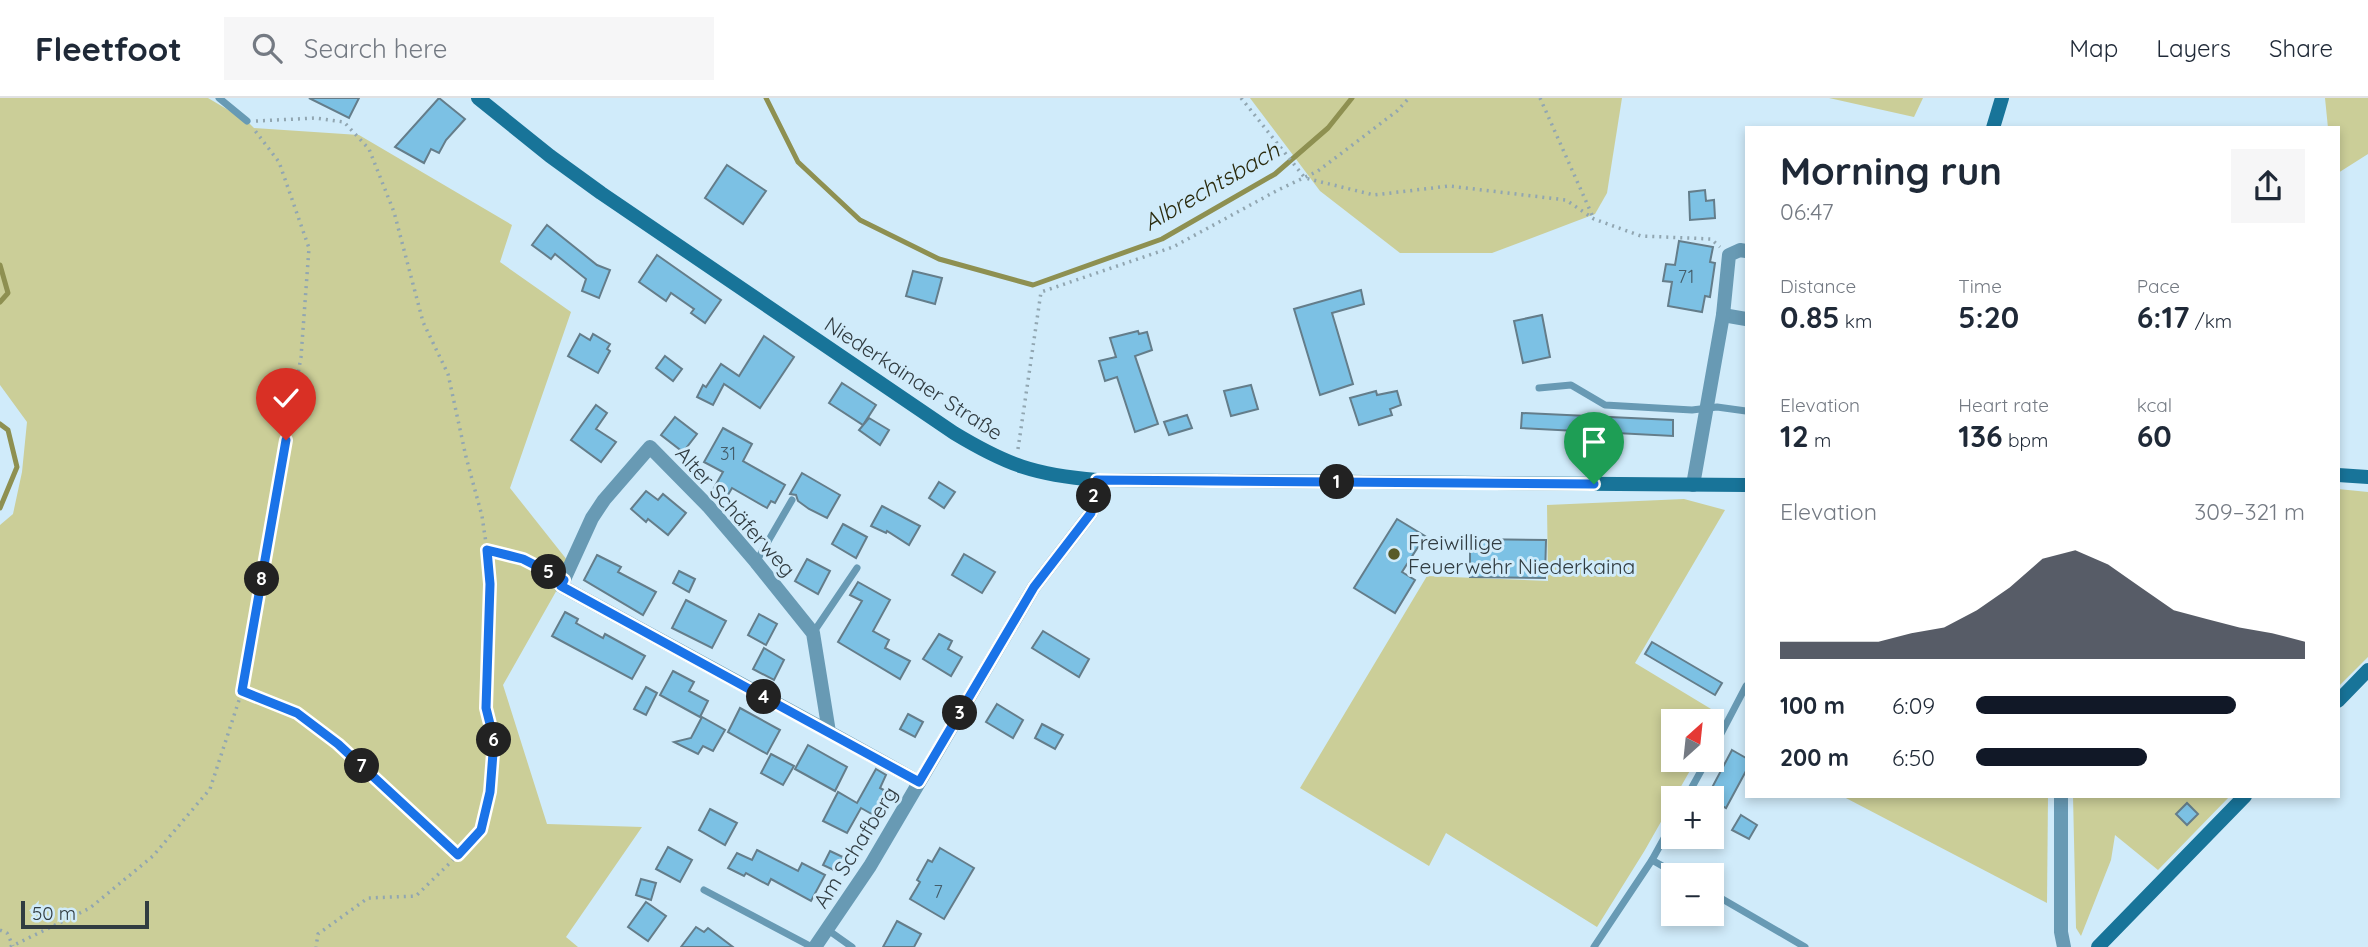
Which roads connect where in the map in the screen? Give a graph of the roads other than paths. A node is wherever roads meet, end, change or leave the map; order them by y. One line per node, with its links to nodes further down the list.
1 (219, 98): 4 (lane)
2 (478, 98): 14 (street, Niederkainaer Straße)
3 (2002, 98): 5 (street)
4 (247, 121)
5 (1994, 126)
6 (1745, 251): 7 (street)
7 (1723, 315): 8 (street); 10 (street)
8 (1745, 319)
9 (1539, 388): 10 (lane)
10 (1705, 408): 11 (lane); 15 (street)
11 (1745, 411)
12 (2340, 475): 13 (street)
13 (2368, 477)
14 (1097, 480): 15 (street, Niederkainaer Straße); 26 (street, Am Schafberg)
15 (1693, 485): 16 (street, Niederkainaer Straße)
16 (1745, 485)
17 (792, 500): 18 (lane)
18 (756, 562): 20 (street, Alter Schäferweg); 25 (street, Alter Schäferweg)
19 (857, 568): 20 (lane)
20 (813, 633): 25 (street, Alter Schäferweg)
21 (2368, 670): 23 (street)
22 (1745, 688): 24 (lane)
23 (2340, 699)
24 (1724, 728)
25 (829, 732): 26 (street)
26 (919, 782): 34 (street, Am Schafberg)
27 (2061, 798): 39 (street)
28 (2243, 798): 40 (street)
29 (1661, 844): 30 (lane)
30 (1652, 860): 31 (lane); 37 (lane)
31 (1661, 865)
32 (704, 890): 35 (lane, Am Schafberg)
33 (1724, 900): 38 (lane)
34 (828, 930): 35 (street, Am Schafberg); 36 (lane)
35 (813, 947)
36 (852, 947)
37 (1594, 947)
38 (1805, 947)
39 (2064, 947)
40 (2098, 947)

